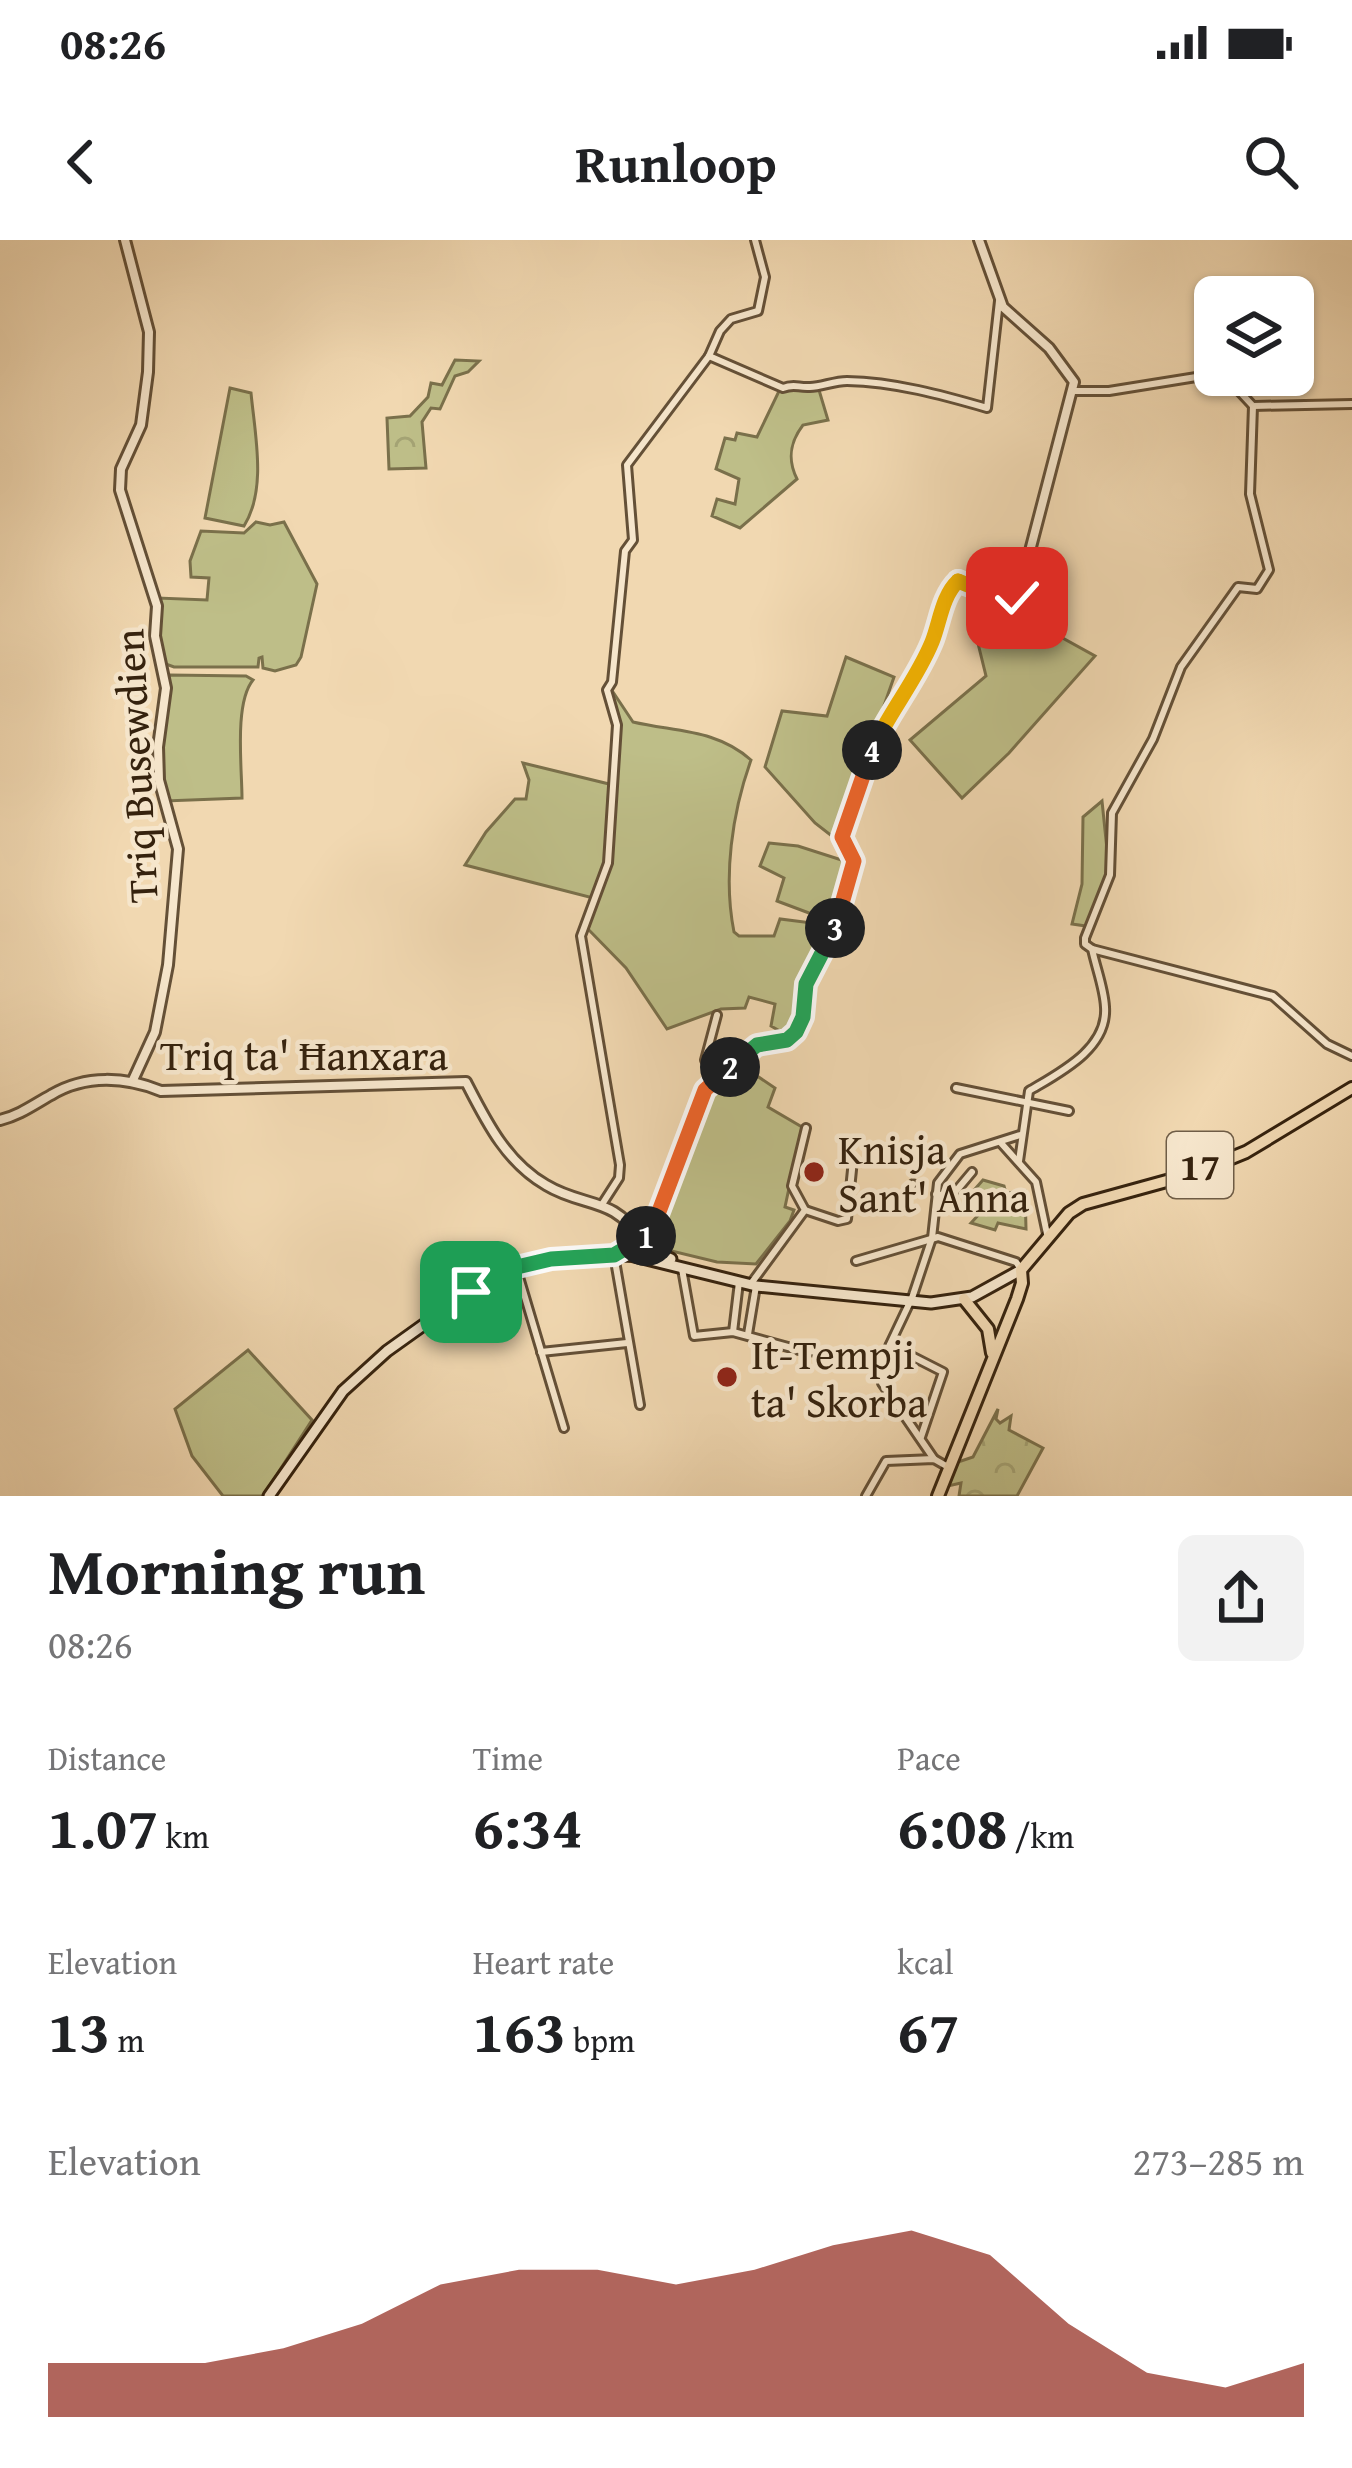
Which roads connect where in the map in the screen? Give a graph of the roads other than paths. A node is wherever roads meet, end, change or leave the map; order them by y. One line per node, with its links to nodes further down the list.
1 (125, 240): 15 (street, Triq Busewdien)
2 (755, 240): 5 (street)
3 (979, 240): 4 (street)
4 (999, 302): 5 (street); 7 (street)
5 (710, 356): 30 (street)
6 (1194, 379): 7 (street)
7 (1074, 391): 14 (street)
8 (1242, 396): 10 (street)
9 (1352, 404): 10 (street)
10 (1253, 406): 11 (street)
11 (1092, 949): 13 (street); 18 (street)
12 (717, 1015): 14 (street)
13 (1352, 1055)
14 (714, 1079): 34 (street)
15 (133, 1080): 20 (street); 30 (street, Triq ta' Ħanxara)
16 (1352, 1086): 32 (main road, 17); 39 (main road, 17)
17 (956, 1088): 18 (street)
18 (1028, 1104): 19 (street); 22 (street)
19 (1069, 1112)
20 (0, 1120)
21 (806, 1128): 31 (street)
22 (1020, 1135): 23 (street); 25 (street)
23 (1001, 1143): 25 (street); 28 (street)
24 (853, 1160): 31 (street)
25 (1019, 1161): 32 (street)
26 (972, 1172): 28 (street)
27 (913, 1184): 29 (street)
28 (936, 1194): 33 (street)
29 (905, 1197)
30 (601, 1206): 34 (street, Triq ta' Ħanxara)
31 (805, 1210): 40 (street)
32 (1047, 1234): 39 (main road, 17)
33 (932, 1238): 36 (street); 39 (street); 42 (street)
34 (639, 1247): 35 (main road); 38 (main road); 40 (main road)
35 (614, 1255): 37 (main road); 47 (street)
36 (856, 1261)
37 (517, 1267): 49 (street); 57 (main road)
38 (681, 1267): 40 (main road); 45 (street)
39 (1021, 1268): 41 (main road); 42 (main road); 43 (main road, 17)
40 (749, 1283): 42 (main road); 45 (street); 46 (street)
41 (964, 1299): 42 (main road); 44 (main road)
42 (910, 1300): 48 (street)
43 (1005, 1328): 44 (main road); 50 (main road, 17)
44 (988, 1329): 50 (main road, 17)
45 (733, 1332): 46 (street)
46 (748, 1334): 51 (street)
47 (627, 1343): 49 (street); 52 (street)
48 (890, 1346): 51 (street); 54 (street)
49 (541, 1352): 53 (street)
50 (992, 1357): 56 (main road, 17)
51 (883, 1359): 54 (street)
52 (640, 1406)
53 (564, 1428)
54 (921, 1437): 55 (street)
55 (934, 1459): 56 (street); 58 (street)
56 (950, 1467): 59 (main road, 17)
57 (269, 1496)
58 (866, 1496)
59 (938, 1496)

